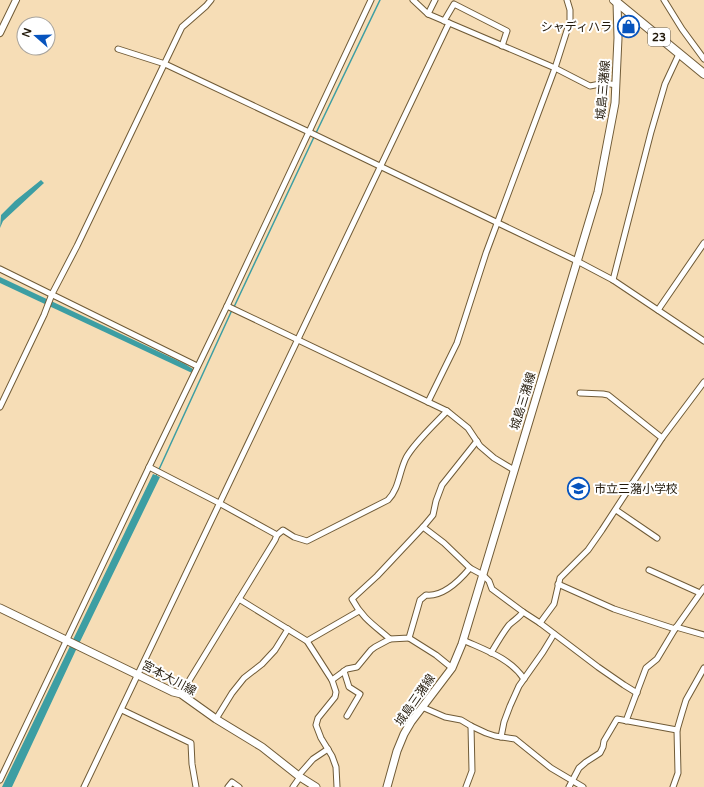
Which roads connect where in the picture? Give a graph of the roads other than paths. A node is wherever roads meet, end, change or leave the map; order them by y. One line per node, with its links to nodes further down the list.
1 (16, 0): 11 (street)
2 (211, 0): 16 (street)
3 (371, 0): 20 (street)
4 (413, 0): 9 (street)
5 (435, 0): 9 (street)
6 (567, 0): 17 (street)
7 (664, 0): 15 (street)
8 (616, 1): 14 (main road, 23); 19 (main road, 城島三潴線)
9 (428, 14): 10 (street)
10 (447, 22): 12 (street); 12 (street); 21 (street)
11 (0, 34)
12 (502, 46): 17 (street)
13 (118, 49): 16 (street)
14 (679, 54): 18 (main road, 23); 26 (street)
15 (704, 59)
16 (165, 64): 20 (street); 27 (street)
17 (555, 68): 19 (street); 22 (street)
18 (704, 74)
19 (616, 85): 24 (main road, 城島三潴線)
20 (309, 132): 21 (street); 28 (street)
21 (380, 167): 22 (street); 30 (street)
22 (498, 223): 24 (street); 35 (street)
23 (704, 243): 29 (street)
24 (577, 261): 26 (street); 41 (main road, 城島三潴線)
25 (0, 269): 27 (street)
26 (613, 280): 29 (street)
27 (51, 296): 32 (street); 36 (street)
28 (227, 306): 30 (street); 32 (street)
29 (658, 310): 31 (street)
30 (297, 340): 35 (street); 42 (street)
31 (704, 341)
32 (195, 370): 40 (street)
33 (704, 382): 38 (street)
34 (580, 393): 38 (street)
35 (428, 402): 37 (street)
36 (0, 407)
37 (446, 412): 39 (street); 45 (street)
38 (662, 438): 43 (street)
39 (477, 441): 41 (street); 44 (street)
40 (149, 467): 42 (street); 65 (street)
41 (514, 470): 49 (main road, 城島三潴線)
42 (219, 503): 45 (street); 71 (street)
43 (616, 510): 46 (street); 50 (street)
44 (423, 527): 47 (street); 55 (street)
45 (277, 535): 53 (street)
46 (657, 538)
47 (470, 568): 49 (street); 62 (street)
48 (649, 570): 52 (street)
49 (483, 575): 56 (street); 64 (main road, 城島三潴線)
50 (558, 584): 57 (street); 58 (street)
51 (704, 588): 52 (street)
52 (700, 593): 58 (street)
53 (239, 598): 59 (street); 75 (street)
54 (0, 608): 65 (main road, 宮本大川線)
55 (359, 611): 63 (street); 66 (street)
56 (523, 612): 57 (street); 67 (street)
57 (540, 623): 60 (street)
58 (675, 628): 61 (street); 74 (street)
59 (288, 629): 66 (street); 79 (street)
60 (554, 634): 72 (street); 74 (street)
61 (704, 636)
62 (409, 638): 63 (street); 68 (street)
63 (390, 639): 70 (street)
64 (463, 640): 67 (street); 68 (main road, 城島三潴線)
65 (68, 641): 71 (main road, 宮本大川線); 86 (street)
66 (307, 641): 73 (street)
67 (491, 653): 72 (street)
68 (452, 668): 76 (main road, 城島三潴線)
69 (704, 668): 82 (street)
70 (344, 671): 73 (street); 78 (street)
71 (138, 674): 75 (main road, 宮本大川線); 77 (street)
72 (524, 679): 83 (street)
73 (332, 680): 84 (street)
74 (637, 693): 80 (street)
75 (181, 694): 79 (main road, 宮本大川線)
76 (422, 707): 81 (street); 95 (main road, 城島三潴線)
77 (122, 710): 88 (street); 89 (street)
78 (347, 716)
79 (216, 719): 85 (main road, 宮本大川線)
80 (626, 721): 82 (street); 87 (street)
81 (471, 726): 83 (street); 96 (street)
82 (677, 730): 99 (street)
83 (501, 737): 87 (street)
84 (328, 748): 85 (street); 94 (street)
85 (299, 777): 92 (street); 93 (main road, 宮本大川線)
86 (0, 780)
87 (572, 781): 97 (street); 98 (street)
88 (84, 787)
89 (196, 787)
90 (228, 787): 91 (street)
91 (239, 787)
92 (293, 787)
93 (316, 787)
94 (337, 787)
95 (387, 787)
96 (466, 787)
97 (569, 787)
98 (583, 787)
99 (674, 787)

